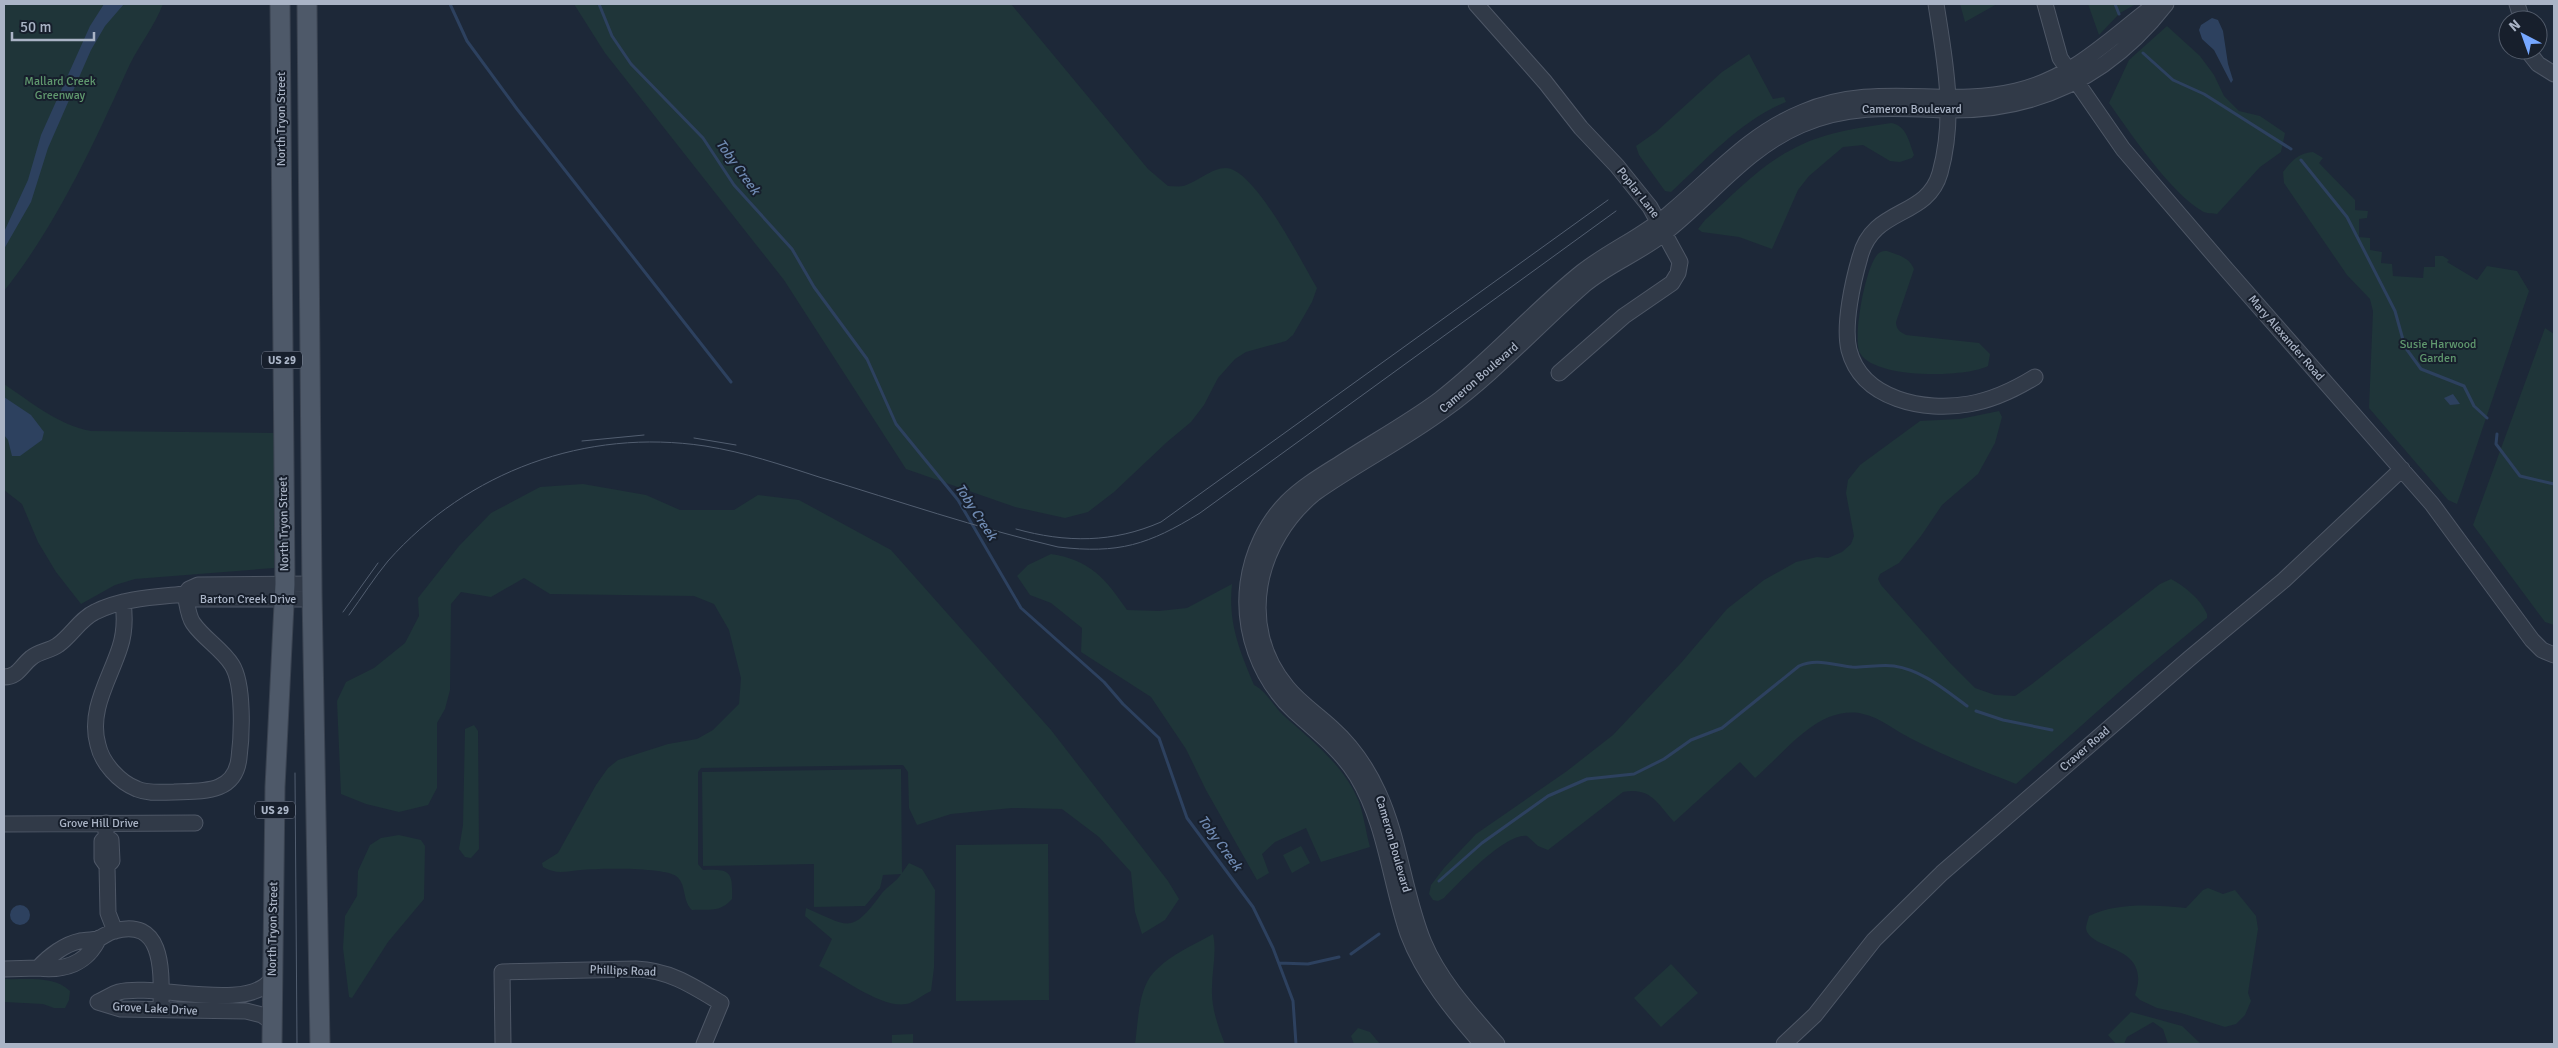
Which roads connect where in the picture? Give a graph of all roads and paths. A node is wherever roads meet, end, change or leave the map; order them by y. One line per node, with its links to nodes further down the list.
1 (280, 4): 19 (main road, North Tryon Street / US 29)
2 (307, 4): 18 (main road, US 29)
3 (1476, 4): 13 (street, Poplar Lane)
4 (1936, 4): 12 (street)
5 (2045, 4): 11 (street, Mary Alexander Road)
6 (2156, 4): 11 (street, Cameron Boulevard)
7 (2166, 4): 11 (street, Cameron Boulevard)
8 (2535, 60): 10 (street)
9 (2546, 60): 10 (street)
10 (2554, 73)
11 (2072, 77): 12 (street, Cameron Boulevard); 17 (street, Mary Alexander Road)
12 (1948, 103): 13 (street, Cameron Boulevard); 15 (street)
13 (1662, 227): 14 (street, Poplar Lane); 16 (street, Cameron Boulevard)
14 (1559, 373)
15 (2035, 377)
16 (1429, 414): 37 (street, Cameron Boulevard); 38 (street, Cameron Boulevard)
17 (2402, 470): 22 (street, Mary Alexander Road); 39 (street, Craver Road)
18 (312, 591): 19 (street, Barton Creek Drive); 34 (main road, US 29)
19 (285, 592): 20 (street, Barton Creek Drive); 29 (main road, North Tryon Street / US 29)
20 (185, 594): 21 (street, Barton Creek Drive); 21 (street)
21 (122, 602): 23 (street, Barton Creek Drive)
22 (2554, 655)
23 (4, 677)
24 (195, 823): 26 (street, Grove Hill Drive)
25 (4, 824): 26 (street, Grove Hill Drive)
26 (106, 830): 27 (street)
27 (114, 931): 28 (street); 30 (street)
28 (4, 968)
29 (272, 979): 30 (street, Grove Lake Drive); 32 (main road, North Tryon Street / US 29)
30 (161, 994): 31 (street); 31 (street, Grove Lake Drive)
31 (161, 1010): 32 (street, Grove Lake Drive)
32 (272, 1022): 33 (main road, North Tryon Street / US 29)
33 (272, 1044)
34 (320, 1044)
35 (503, 1044): 36 (street, Phillips Road)
36 (704, 1044)
37 (1482, 1044)
38 (1497, 1044)
39 (1784, 1044)

